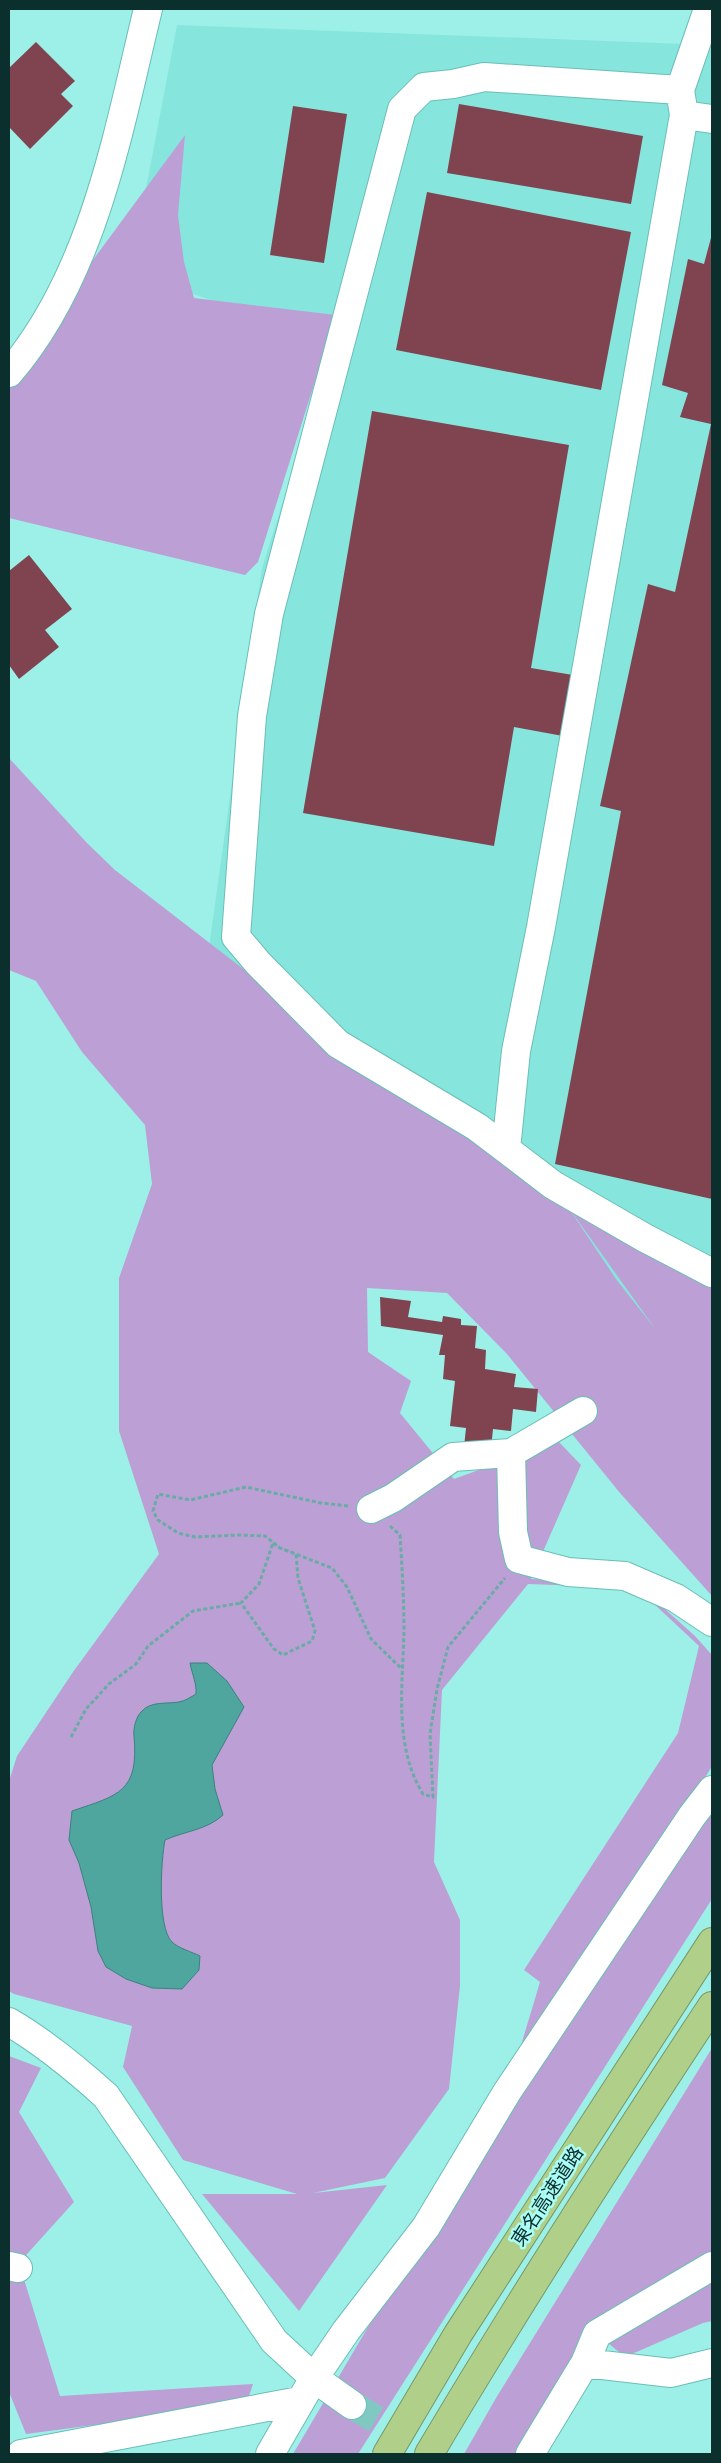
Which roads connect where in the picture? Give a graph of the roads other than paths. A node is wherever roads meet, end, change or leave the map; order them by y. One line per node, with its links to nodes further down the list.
1 (148, 9): 5 (street)
2 (708, 9): 3 (street)
3 (682, 102): 4 (street); 6 (street); 6 (street)
4 (712, 119)
5 (9, 373)
6 (506, 1149): 7 (street)
7 (712, 1273)
8 (583, 1411): 9 (street)
9 (511, 1453): 10 (street); 11 (street)
10 (371, 1509)
11 (712, 1622)
12 (712, 1790): 19 (street)
13 (712, 1942): 24 (highway, 東名高速道路)
14 (712, 2006): 25 (highway, 東名高速道路)
15 (9, 2022): 19 (street)
16 (712, 2266): 18 (street)
17 (712, 2362): 18 (street)
18 (585, 2363): 26 (street)
19 (314, 2378): 20 (street); 21 (street)
20 (299, 2401): 22 (street); 23 (street)
21 (352, 2405)
22 (25, 2454)
23 (270, 2454)
24 (387, 2454)
25 (429, 2454)
26 (530, 2454)

